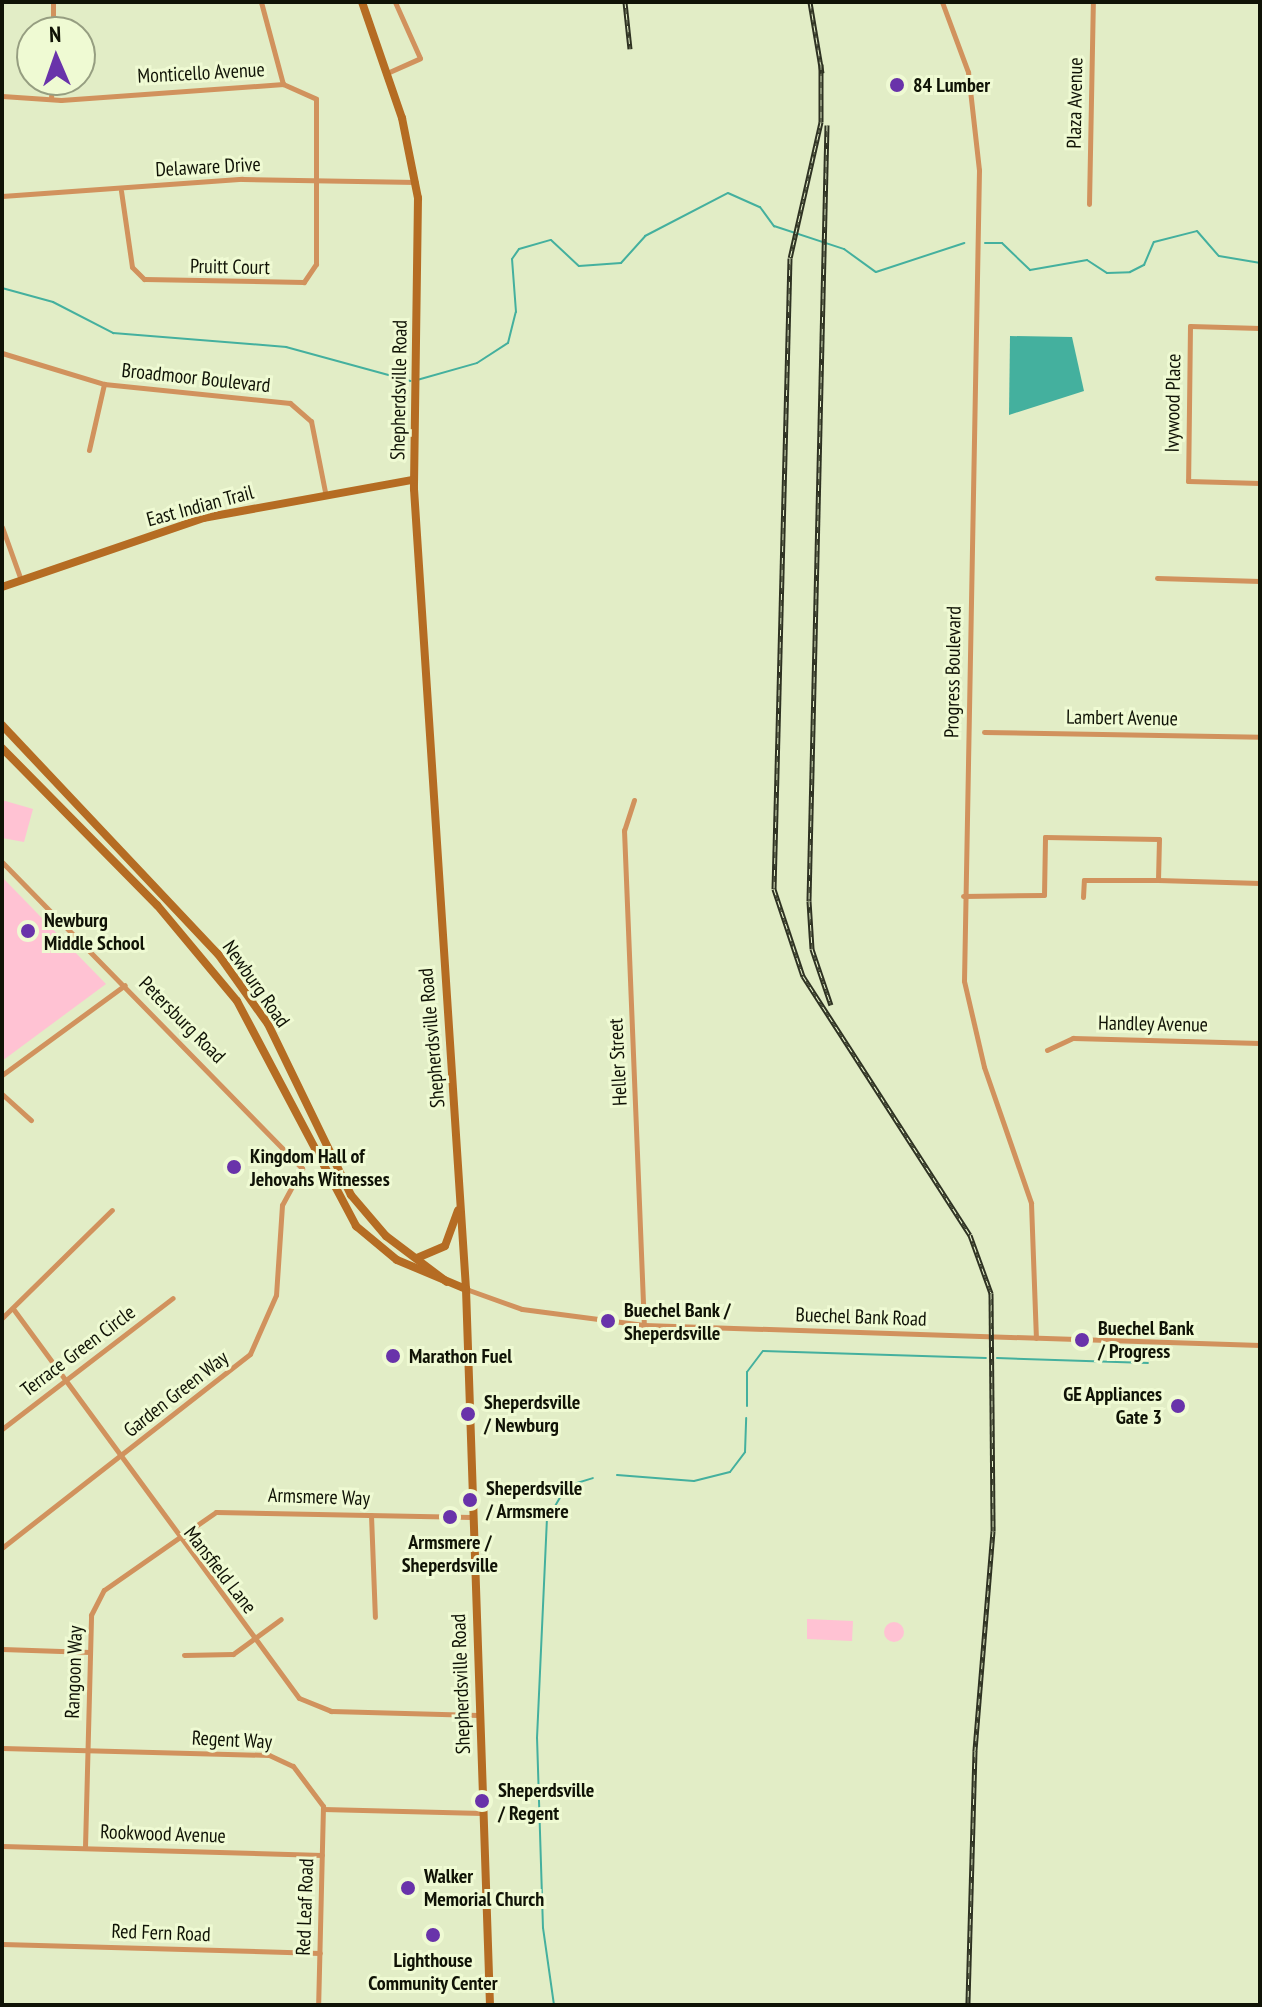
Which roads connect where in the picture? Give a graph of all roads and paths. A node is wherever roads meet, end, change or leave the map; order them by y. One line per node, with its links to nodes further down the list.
1 (261, 2): 7 (street)
2 (362, 2): 6 (main road, Shepherdsville Road)
3 (395, 2): 6 (street)
4 (942, 2): 36 (street, Progress Boulevard)
5 (1093, 2): 15 (street, Plaza Avenue)
6 (387, 73): 12 (main road, Shepherdsville Road)
7 (283, 84): 10 (street, Monticello Avenue); 11 (street, Monticello Avenue)
8 (2, 96): 10 (street, Monticello Avenue)
9 (51, 96): 10 (street)
10 (51, 99)
11 (318, 181): 12 (street, Delaware Drive); 13 (street, Delaware Drive); 13 (street, Pruitt Court)
12 (416, 182): 20 (main road, Shepherdsville Road)
13 (121, 191): 14 (street, Delaware Drive)
14 (2, 196)
15 (1089, 204)
16 (1260, 328): 21 (street, Ivywood Place)
17 (2, 353): 18 (street, Broadmoor Boulevard)
18 (104, 384): 19 (street); 22 (street, Broadmoor Boulevard)
19 (89, 450)
20 (413, 480): 22 (main road, East Indian Trail); 45 (main road, Shepherdsville Road)
21 (1260, 483)
22 (325, 492): 25 (main road, East Indian Trail)
23 (2, 527): 25 (street)
24 (1157, 578): 26 (street)
25 (21, 580): 27 (main road, East Indian Trail)
26 (1260, 581)
27 (2, 587)
28 (2, 725): 47 (main road, Newburg Road)
29 (984, 732): 30 (street, Lambert Avenue)
30 (1260, 737)
31 (2, 748): 48 (main road, Newburg Road)
32 (634, 800): 53 (street, Heller Street)
33 (2, 862): 38 (street, Petersburg Road)
34 (1158, 880): 35 (street); 36 (street); 37 (street)
35 (1260, 883)
36 (963, 896): 54 (street, Progress Boulevard)
37 (1083, 897)
38 (125, 985): 41 (street); 44 (street, Petersburg Road)
39 (1260, 1043): 40 (street, Handley Avenue)
40 (1047, 1050)
41 (2, 1075)
42 (2, 1094): 43 (street)
43 (31, 1120)
44 (302, 1168): 58 (street, Garden Green Way)
45 (460, 1201): 47 (main road); 49 (main road, Shepherdsville Road)
46 (112, 1210): 51 (street)
47 (415, 1258): 48 (main road, Newburg Road)
48 (447, 1282): 49 (main road, Newburg Road)
49 (466, 1289): 53 (street, Buechel Bank Road); 60 (main road, Shepherdsville Road)
50 (173, 1298): 56 (street, Terrace Green Circle)
51 (14, 1310): 52 (street); 56 (street, Mansfield Lane)
52 (2, 1318)
53 (644, 1325): 54 (street, Buechel Bank Road)
54 (1036, 1338): 55 (street, Buechel Bank Road)
55 (1260, 1345)
56 (64, 1381): 57 (street, Terrace Green Circle); 58 (street, Mansfield Lane)
57 (2, 1429)
58 (118, 1460): 61 (street, Mansfield Lane); 62 (street, Garden Green Way)
59 (371, 1515): 60 (street, Armsmere Way); 61 (street, Armsmere Way); 63 (street)
60 (471, 1517): 69 (main road, Shepherdsville Road)
61 (174, 1536): 65 (street, Mansfield Lane); 67 (street, Rangoon Way)
62 (2, 1548)
63 (375, 1617)
64 (281, 1619): 65 (street)
65 (254, 1640): 68 (street); 69 (street, Mansfield Lane)
66 (2, 1649): 67 (street)
67 (90, 1652): 71 (street, Rangoon Way)
68 (184, 1655)
69 (478, 1715): 73 (main road, Shepherdsville Road)
70 (2, 1748): 71 (street, Regent Way)
71 (87, 1750): 72 (street, Regent Way); 75 (street, Rangoon Way)
72 (323, 1809): 73 (street); 76 (street, Red Leaf Road)
73 (482, 1813): 80 (main road, Shepherdsville Road)
74 (2, 1846): 75 (street, Rookwood Avenue)
75 (85, 1847): 76 (street, Rookwood Avenue)
76 (322, 1855): 78 (street, Red Leaf Road)
77 (2, 1944): 78 (street, Red Fern Road)
78 (320, 1953): 79 (street, Red Leaf Road)
79 (318, 2005)
80 (490, 2005)

